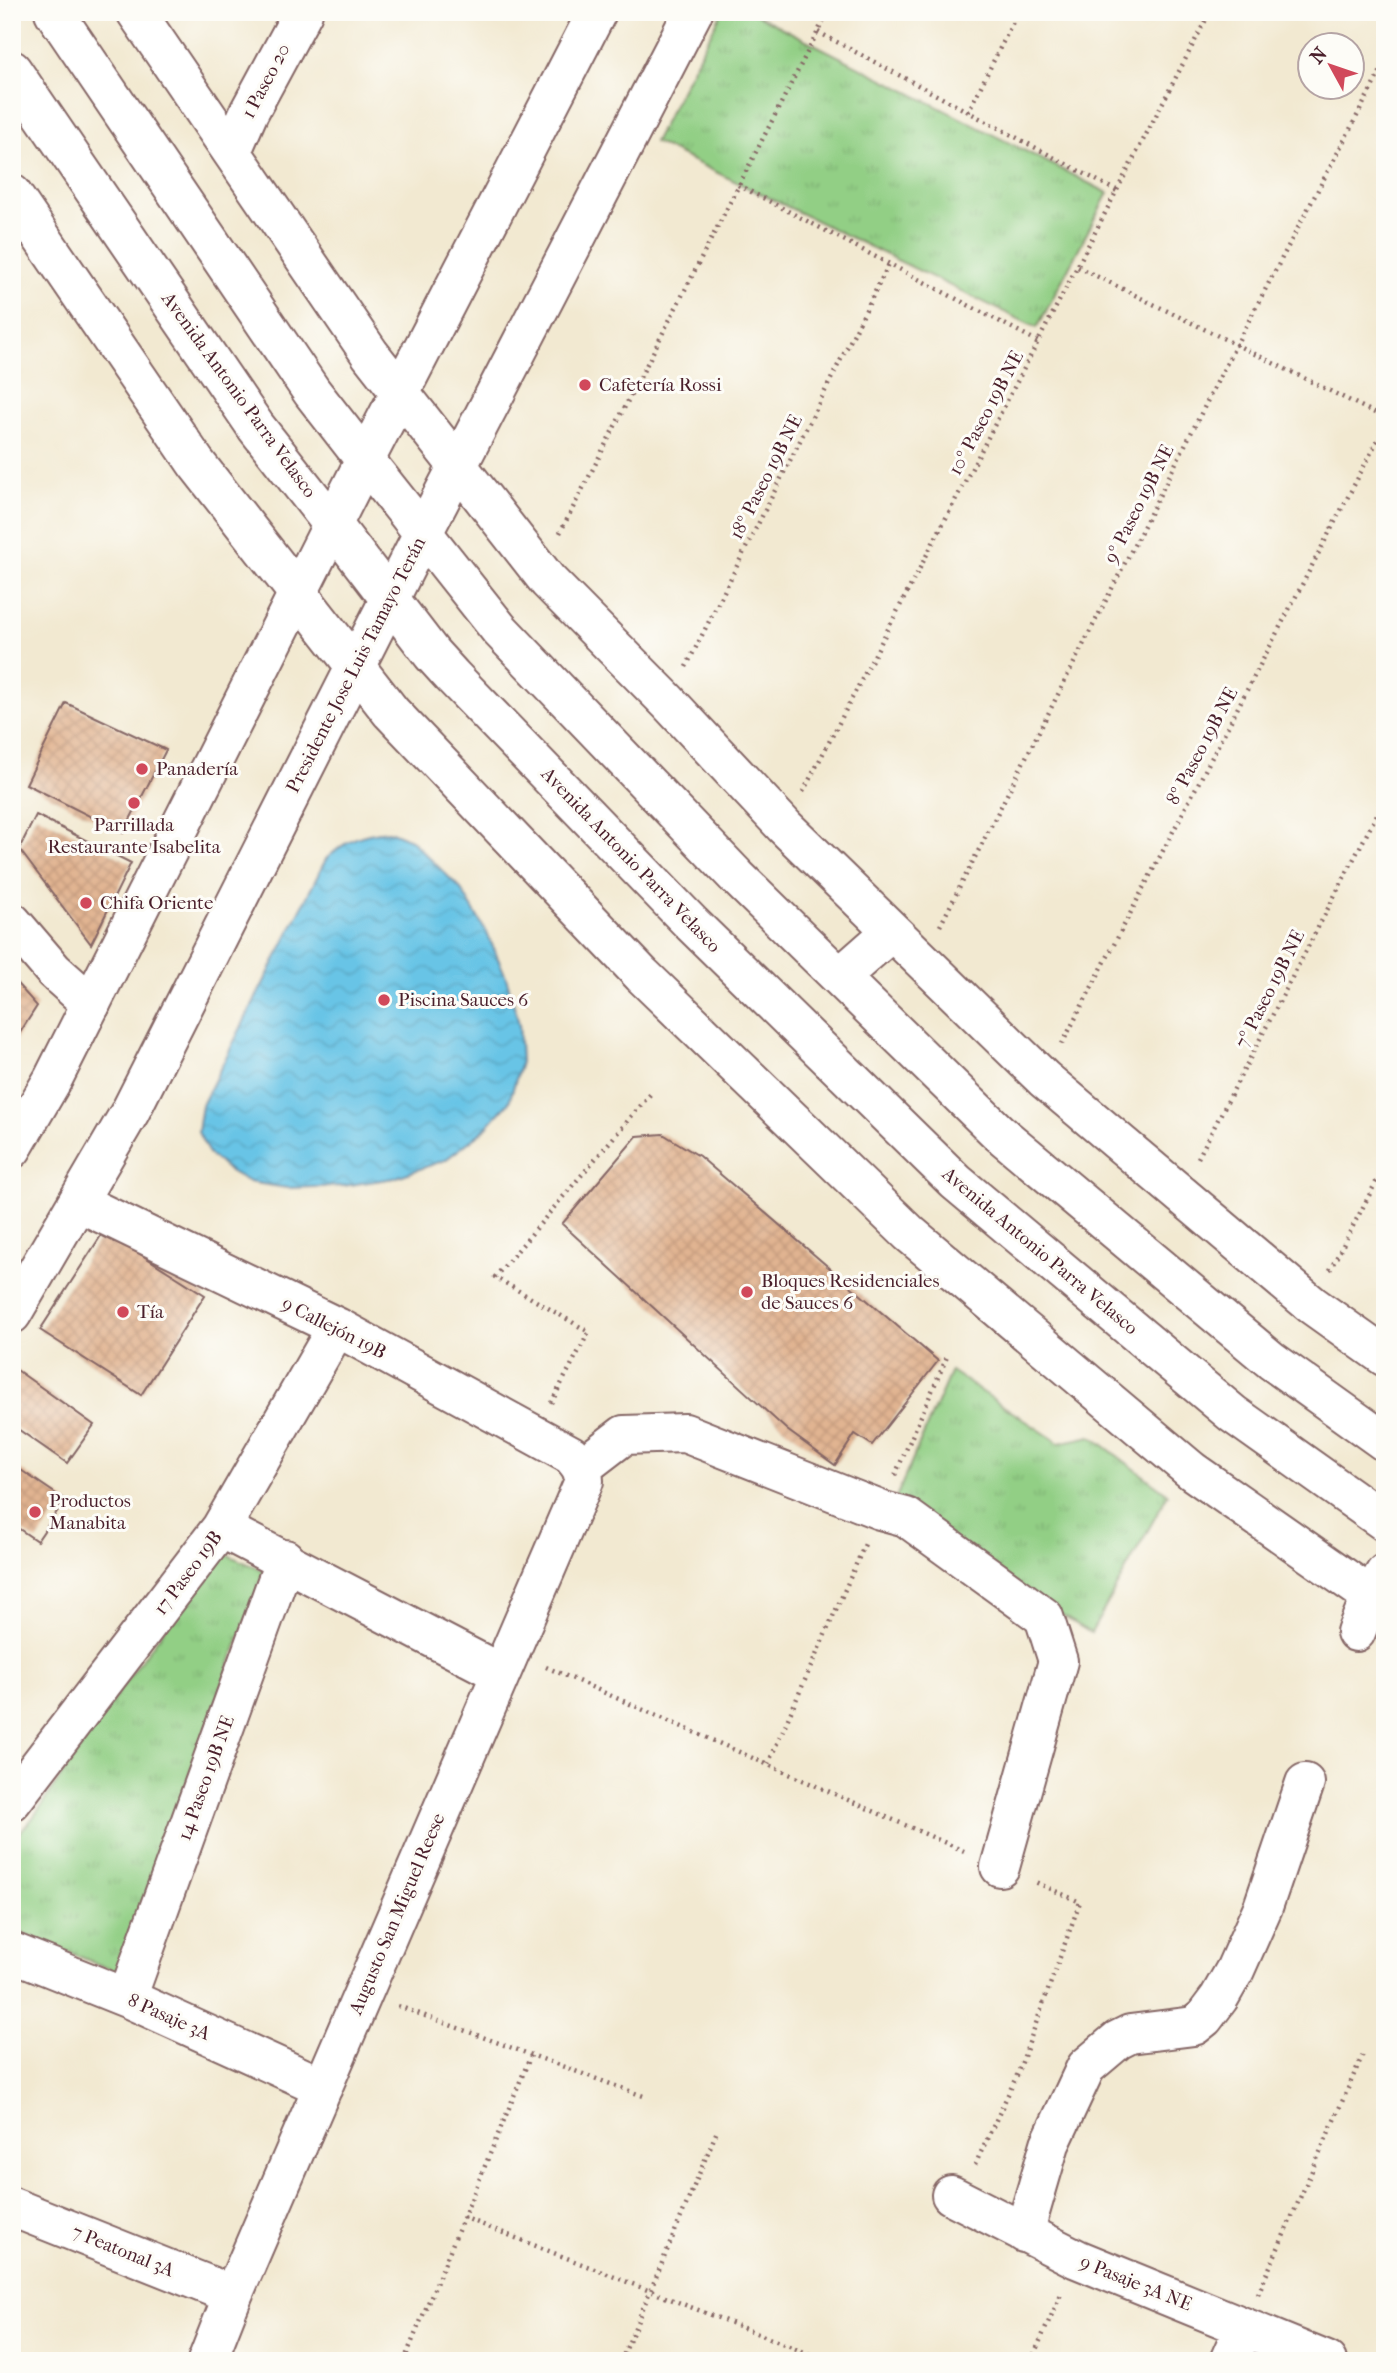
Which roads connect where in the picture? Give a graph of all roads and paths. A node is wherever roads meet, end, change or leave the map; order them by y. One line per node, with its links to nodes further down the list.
1 (54, 12): 24 (street)
2 (136, 12): 13 (street)
3 (303, 12): 13 (street, 1 Paseo 20)
4 (597, 12): 21 (street)
5 (693, 12): 25 (street, Presidente Jose Luis Tamayo Terán)
6 (828, 12): 9 (path)
7 (1018, 12): 12 (path)
8 (1210, 12): 15 (path, 10º Paseo 19B NE)
9 (818, 32): 12 (path); 14 (path)
10 (1385, 63): 20 (path, 9º Paseo 19B NE)
11 (12, 70): 26 (street, Avenida Antonio Parra Velasco)
12 (968, 112): 15 (path)
13 (232, 151): 21 (street)
14 (738, 185): 17 (path); 28 (path)
15 (1118, 191): 18 (path, 10º Paseo 19B NE)
16 (12, 194): 29 (street)
17 (889, 264): 19 (path); 32 (path, 18º Paseo 19B NE)
18 (1078, 267): 19 (path, 10º Paseo 19B NE); 20 (path)
19 (1039, 342): 34 (path, 10º Paseo 19B NE)
20 (1236, 345): 22 (path); 37 (path, 9º Paseo 19B NE)
21 (400, 392): 24 (street); 25 (street)
22 (1385, 418)
23 (1385, 426): 40 (path, 8º Paseo 19B NE)
24 (365, 460): 26 (street); 27 (street)
25 (457, 465): 27 (street, Presidente Jose Luis Tamayo Terán); 28 (street)
26 (333, 524): 29 (street); 30 (street, Avenida Antonio Parra Velasco)
27 (423, 533): 30 (street, Presidente Jose Luis Tamayo Terán); 38 (street)
28 (541, 572): 32 (street)
29 (298, 593): 31 (street); 39 (street)
30 (391, 597): 31 (street, Presidente Jose Luis Tamayo Terán); 55 (street, Avenida Antonio Parra Velasco)
31 (355, 666): 45 (street, Presidente Jose Luis Tamayo Terán); 58 (street)
32 (668, 702): 34 (street)
33 (1385, 799): 44 (path, 7º Paseo 19B NE)
34 (785, 827): 36 (street)
35 (12, 922): 39 (street)
36 (891, 932): 37 (street); 38 (street)
37 (922, 961): 40 (street)
38 (841, 976): 52 (street)
39 (91, 1004): 42 (street)
40 (1044, 1079): 44 (street)
41 (653, 1091): 51 (path)
42 (12, 1149)
43 (1385, 1165): 46 (path)
44 (1180, 1193): 46 (street)
45 (78, 1202): 47 (street, Presidente Jose Luis Tamayo Terán); 48 (street, 9 Callejón 19B)
46 (1312, 1305): 50 (street)
47 (12, 1314)
48 (337, 1327): 51 (street, 9 Callejón 19B); 56 (street, 17 Paseo 19B)
49 (947, 1357): 54 (path)
50 (1385, 1357)
51 (534, 1435): 53 (street, 9 Callejón 19B)
52 (1385, 1441)
53 (581, 1468): 54 (street); 59 (street, Augusto San Miguel Reese)
54 (880, 1510): 60 (path); 63 (street)
55 (1385, 1522)
56 (222, 1528): 57 (street); 62 (street, 17 Paseo 19B)
57 (285, 1559): 59 (street); 66 (street, 14 Paseo 19B NE)
58 (1374, 1602)
59 (505, 1662): 60 (path); 65 (street, Augusto San Miguel Reese)
60 (768, 1764): 63 (path)
61 (1305, 1783): 75 (street)
62 (12, 1801)
63 (1000, 1867): 72 (path)
64 (12, 1952): 66 (street, 8 Pasaje 3A)
65 (362, 1993): 68 (path); 69 (street, Augusto San Miguel Reese)
66 (127, 1998): 69 (street, 8 Pasaje 3A)
67 (1363, 2054): 79 (path)
68 (531, 2056): 70 (path); 74 (path)
69 (323, 2087): 78 (street, Augusto San Miguel Reese)
70 (646, 2097)
71 (718, 2132): 77 (path)
72 (955, 2197): 75 (street, 9 Pasaje 3A NE)
73 (12, 2207): 78 (street, 7 Peatonal 3A)
74 (463, 2217): 77 (path); 81 (path)
75 (1024, 2232): 76 (street, 9 Pasaje 3A NE)
76 (1077, 2259): 79 (street, 9 Pasaje 3A NE); 84 (path)
77 (650, 2291): 82 (path); 83 (path)
78 (233, 2295): 80 (street, Augusto San Miguel Reese)
79 (1237, 2344): 85 (street, 9 Pasaje 3A NE)
80 (207, 2361)
81 (404, 2361)
82 (621, 2361)
83 (827, 2361)
84 (1031, 2361)
85 (1327, 2361)

